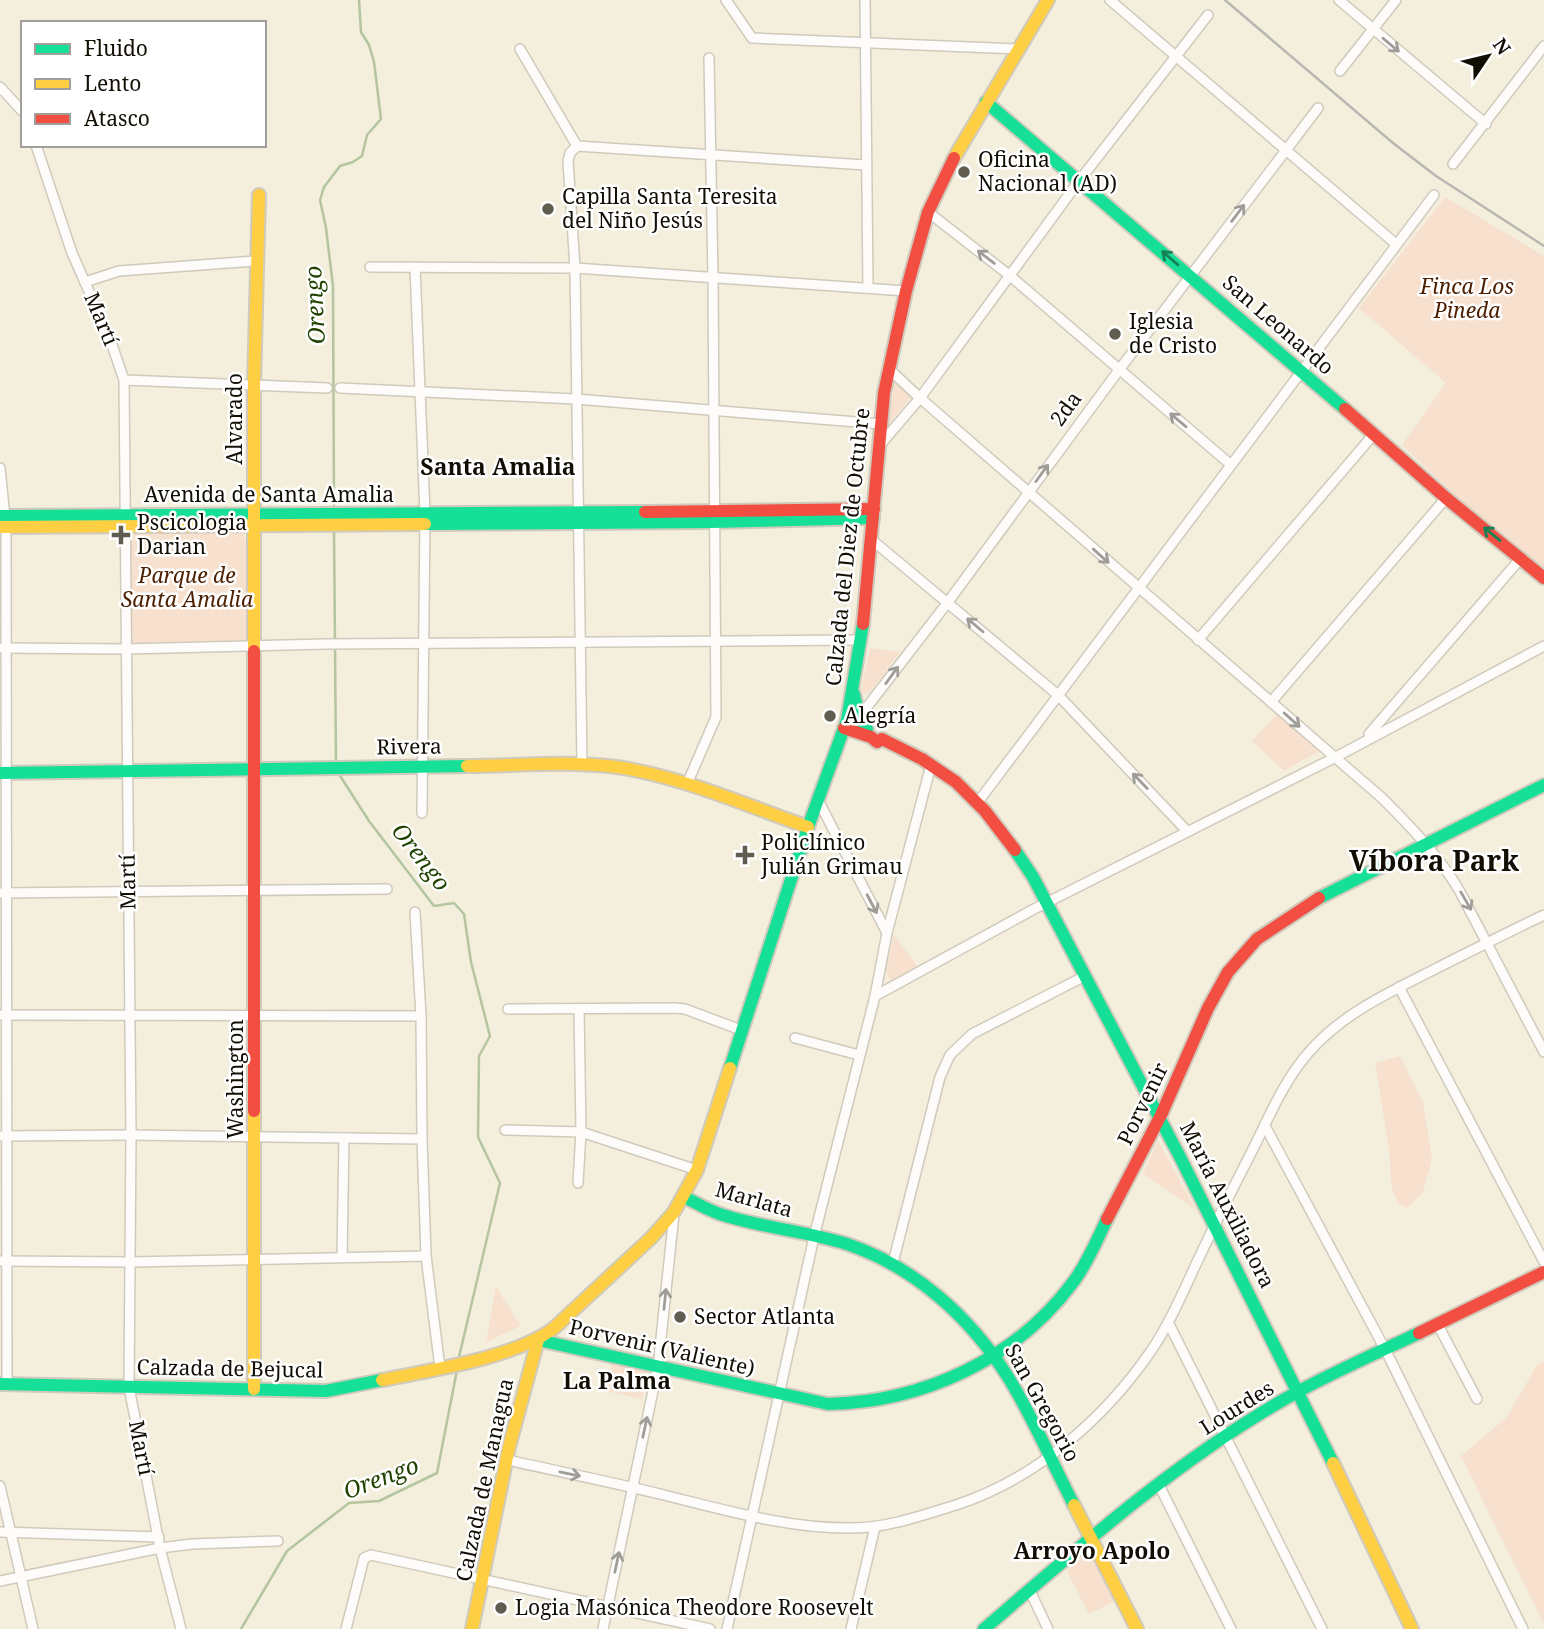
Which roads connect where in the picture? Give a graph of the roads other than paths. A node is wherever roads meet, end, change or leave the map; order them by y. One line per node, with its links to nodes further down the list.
1 (726, 0): 9 (street)
2 (865, 0): 9 (street)
3 (1048, 0): 12 (street, Calzada del Diez de Octubre)
4 (1110, 0): 13 (street)
5 (1339, 0): 8 (street)
6 (1396, 0): 8 (street)
7 (1208, 15): 13 (street)
8 (1373, 30): 15 (street); 20 (street, one-way to 20)
9 (867, 42): 12 (street); 26 (street)
10 (1544, 46): 20 (street)
11 (520, 48): 21 (street)
12 (1020, 49): 17 (street, Calzada del Diez de Octubre)
13 (1176, 57): 23 (street); 27 (street)
14 (709, 58): 24 (street)
15 (1340, 71)
16 (0, 87): 19 (street)
17 (986, 102): 27 (street, San Leonardo); 30 (street, Calzada del Diez de Octubre)
18 (1318, 108): 23 (street, 2da)
19 (21, 110)
20 (1486, 124): 25 (street)
21 (577, 146): 24 (street); 35 (street)
22 (37, 147): 39 (street, Martí)
23 (1285, 150): 31 (street); 37 (street, 2da, one-way to 23)
24 (710, 153): 26 (street); 38 (street)
25 (1453, 164)
26 (866, 165): 40 (street)
27 (1079, 181): 36 (street); 37 (street, San Leonardo, one-way to 27)
28 (259, 195): 32 (street, Alvarado)
29 (1434, 195): 31 (street)
30 (928, 212): 36 (street, one-way to 30); 41 (street, Calzada del Diez de Octubre)
31 (1396, 244): 44 (street)
32 (256, 261): 39 (street); 46 (street, Alvarado)
33 (370, 267): 34 (street)
34 (415, 267): 35 (street); 49 (street)
35 (575, 268): 38 (street); 51 (street)
36 (1009, 275): 43 (street); 50 (street)
37 (1191, 276): 43 (street, 2da); 44 (street, San Leonardo)
38 (713, 279): 40 (street); 52 (street)
39 (85, 282): 45 (street, Martí)
40 (867, 287): 41 (street)
41 (906, 291): 42 (street, Calzada del Diez de Octubre)
42 (888, 368): 50 (street); 53 (street, Calzada del Diez de Octubre)
43 (1119, 370): 56 (street, one-way to 43); 58 (street, 2da, one-way to 43)
44 (1302, 371): 54 (street, San Leonardo); 56 (street)
45 (124, 380): 46 (street); 65 (street, Martí)
46 (254, 384): 47 (street); 63 (street, Alvarado)
47 (327, 388)
48 (340, 388): 49 (street)
49 (419, 392): 51 (street); 64 (street)
50 (920, 398): 55 (street); 58 (street)
51 (576, 399): 52 (street); 62 (street)
52 (712, 411): 53 (street); 61 (street)
53 (881, 424): 55 (street, Calzada del Diez de Octubre)
54 (1374, 434): 59 (street, San Leonardo); 73 (street)
55 (880, 445): 60 (street, Calzada del Diez de Octubre)
56 (1230, 464): 70 (street)
57 (0, 468): 66 (street)
58 (1029, 492): 70 (street, one-way to 70); 71 (street, 2da)
59 (1446, 498): 68 (street, San Leonardo, one-way to 59); 82 (street)
60 (874, 513): 61 (street, Avenida de Santa Amalia); 67 (street, Calzada del Diez de Octubre)
61 (713, 517): 62 (street, Avenida de Santa Amalia); 75 (street)
62 (578, 518): 64 (street, Avenida de Santa Amalia); 74 (street)
63 (255, 519): 64 (street, Avenida de Santa Amalia); 65 (street, Avenida de Santa Amalia); 79 (street, Alvarado)
64 (425, 519): 76 (street)
65 (125, 520): 66 (street, Avenida de Santa Amalia); 80 (street, Martí)
66 (3, 521): 78 (street)
67 (872, 540): 71 (street); 72 (street, Calzada del Diez de Octubre)
68 (1521, 558): 69 (street, San Leonardo); 85 (street)
69 (1544, 578)
70 (1138, 589): 73 (street); 81 (street)
71 (948, 602): 81 (street, one-way to 71); 83 (street, 2da, one-way to 71)
72 (862, 640): 75 (street); 83 (street, Calzada del Diez de Octubre)
73 (1198, 640): 82 (street)
74 (579, 642): 75 (street); 76 (street); 87 (street)
75 (716, 642): 93 (street)
76 (422, 643): 79 (street); 89 (street)
77 (1544, 646): 85 (street)
78 (3, 648): 80 (street); 92 (street)
79 (254, 648): 80 (street); 90 (street, Alvarado)
80 (125, 649): 91 (street, Martí)
81 (1058, 695): 96 (street); 99 (street, one-way to 81)
82 (1271, 702): 86 (street, one-way to 86)
83 (851, 723): 84 (street, María Auxiliadora); 84 (street, María Auxiliadora); 95 (street, Calzada del Diez de Octubre)
84 (882, 740): 88 (street, María Auxiliadora)
85 (1364, 740): 86 (street)
86 (1334, 758): 99 (street); 100 (street)
87 (582, 765): 89 (street, Rivera); 93 (street, Rivera)
88 (931, 765): 96 (street, María Auxiliadora); 108 (street)
89 (422, 766): 90 (street, Rivera); 97 (street)
90 (254, 768): 91 (street, Rivera); 101 (street, Washington)
91 (127, 772): 92 (street, Rivera); 103 (street, Martí)
92 (3, 773): 104 (street)
93 (687, 784): 98 (street, Rivera)
94 (1544, 785): 100 (street, Porvenir)
95 (818, 800): 98 (street, Calzada del Diez de Octubre); 108 (street, one-way to 108)
96 (978, 802): 105 (street, María Auxiliadora)
97 (422, 813)
98 (808, 827): 119 (street, Calzada del Diez de Octubre)
99 (1187, 831): 105 (street)
100 (1426, 845): 109 (street, one-way to 109); 123 (street, Porvenir)
101 (255, 889): 102 (street); 103 (street); 117 (street, Washington)
102 (387, 889)
103 (128, 891): 104 (street); 115 (street, Martí)
104 (3, 892): 116 (street)
105 (1047, 903): 110 (street, María Auxiliadora); 112 (street)
106 (415, 912): 118 (street)
107 (1544, 915): 109 (street)
108 (887, 933): 112 (street)
109 (1489, 942): 111 (street); 121 (street)
110 (1085, 976): 123 (street, María Auxiliadora); 144 (street)
111 (1399, 987): 124 (street); 143 (street)
112 (875, 996): 122 (street)
113 (508, 1009): 114 (street)
114 (579, 1009): 119 (street); 126 (street)
115 (129, 1014): 116 (street); 117 (street); 127 (street, Martí)
116 (3, 1015): 128 (street)
117 (255, 1015): 118 (street); 129 (street, Washington)
118 (421, 1016): 131 (street)
119 (741, 1030): 132 (street, Calzada del Diez de Octubre)
120 (795, 1038): 122 (street)
121 (1544, 1052)
122 (859, 1055): 137 (street)
123 (1160, 1117): 136 (street, María Auxiliadora); 151 (street, Porvenir)
124 (1265, 1126): 136 (street); 149 (street)
125 (505, 1130): 126 (street)
126 (581, 1132): 132 (street); 133 (street)
127 (131, 1135): 128 (street); 129 (street); 142 (street, Martí)
128 (3, 1136): 141 (street)
129 (255, 1137): 130 (street); 140 (street, Washington)
130 (344, 1138): 131 (street); 139 (street)
131 (422, 1139): 138 (street)
132 (697, 1170): 134 (street, Calzada del Diez de Octubre)
133 (579, 1183)
134 (684, 1197): 135 (street, Calzada del Diez de Octubre); 137 (street, Marlata)
135 (674, 1212): 148 (street, Calzada del Diez de Octubre); 153 (street, one-way to 135)
136 (1215, 1224): 146 (street); 158 (street, María Auxiliadora)
137 (814, 1237): 144 (street, San Gregorio); 159 (street)
138 (426, 1256): 139 (street); 152 (street)
139 (342, 1257): 140 (street)
140 (254, 1258): 142 (street); 157 (street, Washington)
141 (3, 1261): 142 (street); 155 (street)
142 (130, 1262): 156 (street, Martí)
143 (1544, 1262)
144 (893, 1263): 151 (street, San Gregorio)
145 (1544, 1272): 147 (street, Lourdes)
146 (1168, 1322): 161 (street); 162 (street)
147 (1438, 1325): 149 (street, Lourdes); 160 (street)
148 (538, 1340): 150 (street, Calzada de Bejucal); 153 (street, Porvenir (Valiente)); 154 (street, Calzada de Managua)
149 (1386, 1351): 158 (street, Lourdes); 196 (street)
150 (504, 1352): 152 (street, Calzada de Bejucal); 154 (street)
151 (994, 1353): 159 (street, Porvenir); 162 (street, San Gregorio)
152 (444, 1367): 157 (street, Calzada de Bejucal)
153 (658, 1367): 159 (street, Porvenir (Valiente)); 166 (street, one-way to 153)
154 (528, 1371): 163 (street, Calzada de Managua)
155 (4, 1384): 156 (street, Calzada de Bejucal)
156 (129, 1387): 157 (street, Calzada de Bejucal); 173 (street, Martí)
157 (254, 1390)
158 (1299, 1391): 161 (street, Lourdes); 195 (street, María Auxiliadora)
159 (778, 1394): 167 (street)
160 (1478, 1399)
161 (1227, 1436): 164 (street, Lourdes); 194 (street)
162 (1050, 1455): 168 (street); 171 (street, San Gregorio)
163 (508, 1460): 166 (street, one-way to 166); 178 (street, Calzada de Managua)
164 (1158, 1483): 171 (street, Lourdes); 193 (street)
165 (0, 1486): 170 (street)
166 (632, 1487): 167 (street); 181 (street, one-way to 166)
167 (751, 1516): 168 (street); 188 (street)
168 (875, 1527): 189 (street)
169 (0, 1532): 170 (street)
170 (11, 1532): 172 (street); 177 (street)
171 (1091, 1536): 180 (street, Lourdes); 192 (street, San Gregorio)
172 (136, 1537): 173 (street); 176 (street)
173 (159, 1537): 175 (street, Martí)
174 (278, 1541): 175 (street)
175 (160, 1548): 176 (street); 183 (street, Martí)
176 (137, 1552): 177 (street)
177 (21, 1576): 179 (street); 182 (street)
178 (483, 1578): 181 (street); 184 (street); 185 (street, Calzada de Managua)
179 (0, 1581)
180 (1030, 1591): 190 (street, Lourdes); 191 (street)
181 (608, 1606): 186 (street); 187 (street)
182 (33, 1629)
183 (181, 1629)
184 (346, 1629)
185 (472, 1629)
186 (603, 1629)
187 (710, 1629)
188 (727, 1629)
189 (851, 1629)
190 (985, 1629)
191 (1048, 1629)
192 (1138, 1629)
193 (1231, 1629)
194 (1322, 1629)
195 (1412, 1629)
196 (1523, 1629)

